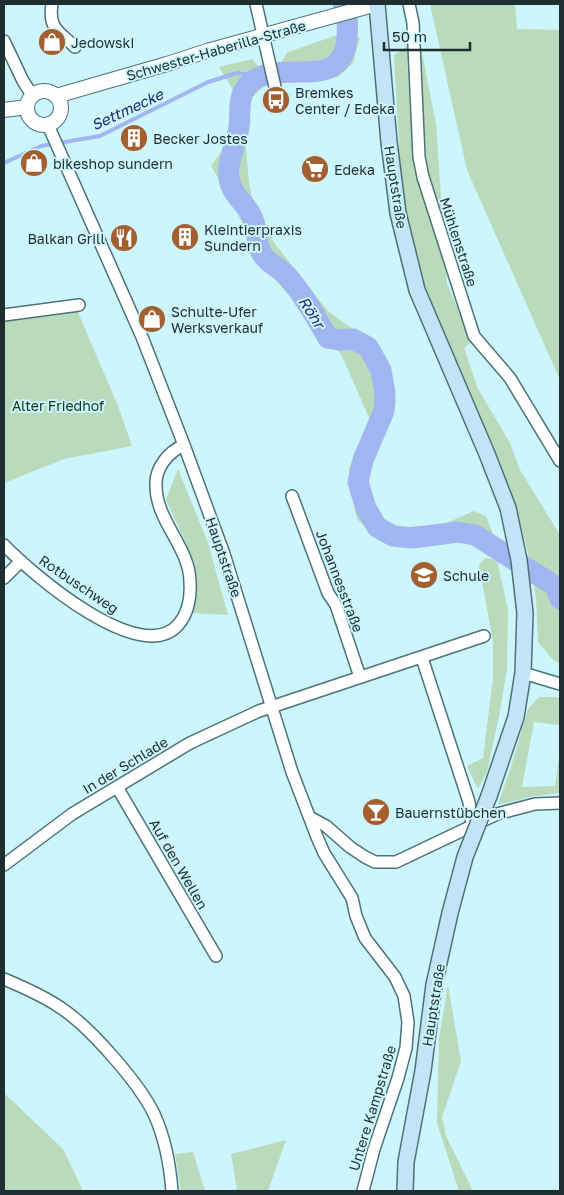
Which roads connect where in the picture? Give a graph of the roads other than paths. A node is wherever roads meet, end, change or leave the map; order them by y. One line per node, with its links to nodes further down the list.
1 (52, 4): 7 (street)
2 (256, 4): 5 (street)
3 (377, 4): 5 (street, Schwester-Haberilla-Straße); 23 (main road, Hauptstraße)
4 (409, 4): 16 (street, Mühlenstraße)
5 (262, 36): 8 (street, Schwester-Haberilla-Straße); 9 (street)
6 (4, 41): 10 (street)
7 (75, 47)
8 (56, 96): 10 (street); 12 (street)
9 (276, 100)
10 (30, 101): 11 (street); 12 (street)
11 (4, 110)
12 (50, 129): 15 (street, Hauptstraße)
13 (79, 305): 14 (street)
14 (4, 315)
15 (184, 445): 19 (street, Rotbuschweg); 26 (street, Hauptstraße)
16 (560, 461)
17 (292, 496): 24 (street, Johannesstraße)
18 (4, 545): 19 (street, Rotbuschweg)
19 (21, 561): 20 (street)
20 (4, 578)
21 (484, 636): 22 (street)
22 (422, 658): 24 (street); 30 (street)
23 (523, 673): 25 (street); 36 (main road, Hauptstraße, bridge)
24 (360, 677): 26 (street)
25 (560, 684)
26 (272, 707): 27 (street, In der Schlade); 29 (street, Hauptstraße)
27 (117, 787): 31 (street, In der Schlade); 32 (street, Auf den Wellen)
28 (560, 803): 30 (street)
29 (311, 818): 30 (street); 35 (street, Untere Kampstraße)
30 (472, 825)
31 (4, 865)
32 (216, 956)
33 (4, 979): 34 (street)
34 (172, 1191)
35 (363, 1191)
36 (405, 1191)

